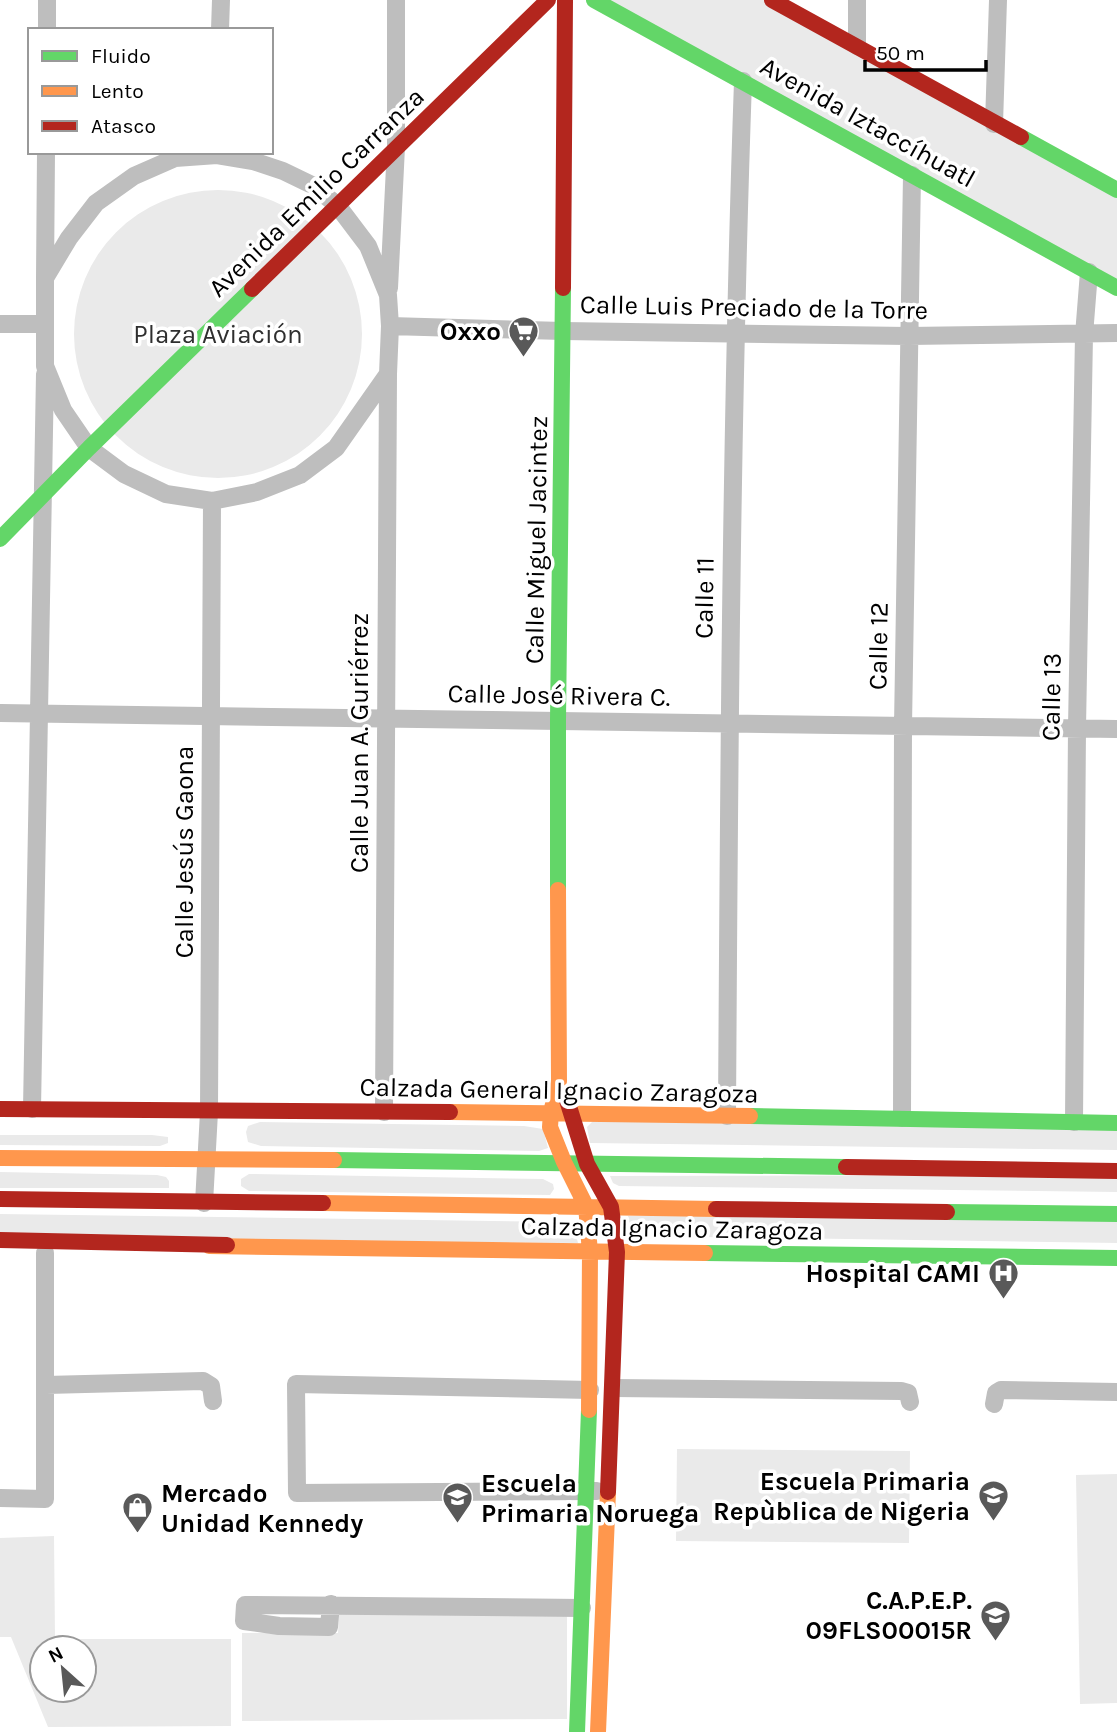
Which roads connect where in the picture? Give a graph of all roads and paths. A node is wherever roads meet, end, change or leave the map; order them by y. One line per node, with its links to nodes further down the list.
1 (47, 0): 10 (street)
2 (221, 0): 11 (street)
3 (396, 0): 15 (street)
4 (548, 0): 15 (main road, Avenida Emilio Carranza)
5 (565, 0): 29 (main road, Calle Miguel Jacintez)
6 (594, 0): 13 (main road, Avenida Iztaccíhuatl)
7 (772, 0): 12 (main road)
8 (857, 0): 12 (street)
9 (998, 0): 14 (street)
10 (47, 28)
11 (220, 28)
12 (857, 46): 14 (main road)
13 (743, 81): 19 (main road, Avenida Iztaccíhuatl); 31 (street, Calle 11)
14 (994, 124): 20 (main road)
15 (396, 147): 21 (main road, Avenida Emilio Carranza); 25 (street)
16 (46, 154): 23 (street)
17 (210, 154): 23 (street)
18 (222, 154): 21 (street)
19 (912, 175): 22 (main road, Avenida Iztaccíhuatl); 33 (street, Calle 12)
20 (1117, 190)
21 (337, 205): 25 (street); 36 (main road, Avenida Emilio Carranza)
22 (1089, 272): 24 (main road, Avenida Iztaccíhuatl); 32 (street, Calle 13)
23 (45, 278): 27 (street)
24 (1117, 288)
25 (388, 295): 28 (street, Calle Juan A. Guriérrez)
26 (0, 324): 27 (street)
27 (44, 324): 34 (street)
28 (390, 326): 29 (street, Calle Luis Preciado de la Torre); 35 (street, Calle Juan A. Guriérrez)
29 (564, 331): 31 (street, Calle Luis Preciado de la Torre); 44 (main road, Calle Miguel Jacintez)
30 (1117, 333): 32 (street, Calle Luis Preciado de la Torre)
31 (734, 334): 33 (street, Calle Luis Preciado de la Torre); 45 (street, Calle 11)
32 (1084, 335): 33 (street, Calle Luis Preciado de la Torre); 47 (street, Calle 13)
33 (908, 336): 46 (street, Calle 12)
34 (45, 366): 36 (street); 37 (street)
35 (388, 374): 38 (street); 43 (street, Calle Juan A. Guriérrez)
36 (89, 448): 37 (main road, Avenida Emilio Carranza); 38 (street)
37 (41, 499): 39 (main road, Avenida Emilio Carranza); 41 (street)
38 (212, 501): 42 (street, Calle Jesús Gaona)
39 (0, 538)
40 (0, 713): 41 (street, Calle José Rivera C.)
41 (38, 714): 42 (street, Calle José Rivera C.); 51 (street)
42 (211, 715): 43 (street, Calle José Rivera C.); 52 (street, Calle Jesús Gaona)
43 (384, 719): 44 (street, Calle José Rivera C.); 53 (street, Calle Juan A. Guriérrez)
44 (558, 720): 45 (street, Calle José Rivera C.); 49 (main road, Calle Miguel Jacintez)
45 (729, 723): 46 (street, Calle José Rivera C.); 56 (street, Calle 11)
46 (903, 726): 47 (street, Calle José Rivera C.); 57 (street, Calle 12)
47 (1077, 728): 48 (street, Calle José Rivera C.); 58 (street, Calle 13)
48 (1117, 729)
49 (559, 1081): 54 (main road, Calle Miguel Jacintez); 55 (main road, Calle Miguel Jacintez)
50 (0, 1109): 51 (main road, Calzada General Ignacio Zaragoza)
51 (32, 1109): 52 (main road, Calzada General Ignacio Zaragoza)
52 (209, 1112): 53 (main road, Calzada General Ignacio Zaragoza); 61 (street, Calle Jesús Gaona)
53 (384, 1112): 54 (main road, Calzada General Ignacio Zaragoza)
54 (551, 1112): 55 (main road, Calzada General Ignacio Zaragoza); 62 (main road, Calle Miguel Jacintez)
55 (572, 1112): 56 (main road, Calzada General Ignacio Zaragoza); 63 (main road, Calle Miguel Jacintez)
56 (727, 1116): 57 (main road, Calzada General Ignacio Zaragoza)
57 (902, 1118): 58 (main road, Calzada General Ignacio Zaragoza)
58 (1074, 1122): 59 (main road, Calzada General Ignacio Zaragoza)
59 (1117, 1123)
60 (0, 1158): 61 (main road)
61 (206, 1160): 62 (main road); 66 (street, Calle Jesús Gaona)
62 (564, 1163): 63 (main road); 67 (main road, Calle Miguel Jacintez)
63 (587, 1164): 64 (main road); 68 (main road, Calle Miguel Jacintez)
64 (1117, 1171)
65 (0, 1199): 66 (main road)
66 (204, 1203): 67 (main road)
67 (586, 1206): 68 (main road); 73 (main road)
68 (611, 1207): 69 (main road); 74 (main road)
69 (1117, 1214)
70 (0, 1240): 71 (main road)
71 (227, 1245): 73 (main road, Calzada Ignacio Zaragoza); 75 (main road)
72 (0, 1252): 75 (main road)
73 (590, 1252): 74 (main road, Calzada Ignacio Zaragoza); 79 (main road)
74 (617, 1252): 76 (main road, Calzada Ignacio Zaragoza); 78 (main road)
75 (45, 1253): 77 (street)
76 (1117, 1258)
77 (46, 1385): 81 (street); 86 (street)
78 (613, 1388): 82 (street); 85 (main road)
79 (590, 1390): 84 (main road); 84 (street)
80 (1117, 1392): 83 (street)
81 (213, 1401)
82 (910, 1402)
83 (994, 1404)
84 (586, 1491): 85 (street); 88 (main road)
85 (609, 1491): 90 (main road)
86 (0, 1498)
87 (331, 1604): 88 (street)
88 (582, 1608): 89 (main road)
89 (577, 1728): 90 (main road)
90 (598, 1728)

